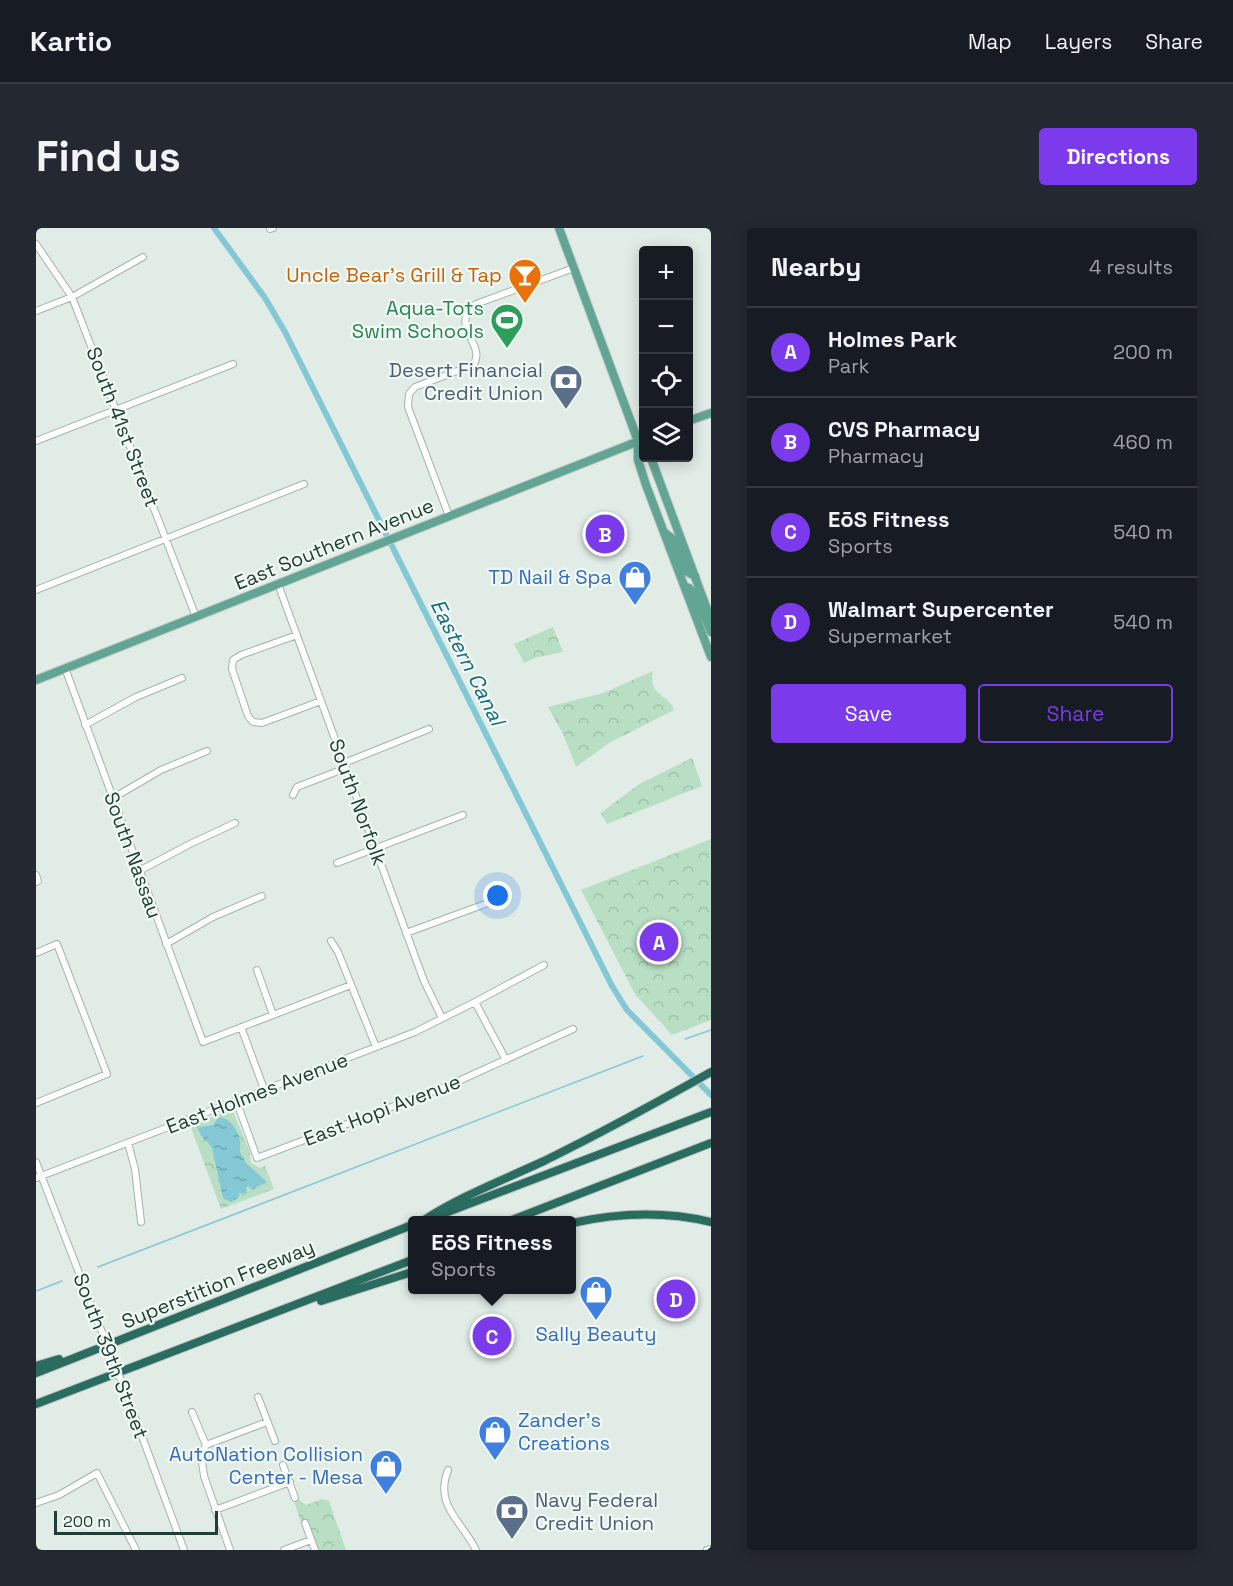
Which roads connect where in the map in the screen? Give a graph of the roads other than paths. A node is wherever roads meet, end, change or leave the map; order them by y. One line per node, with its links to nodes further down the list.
1 (559, 228): 4 (main road)
2 (36, 244): 5 (street, South 41st Street)
3 (143, 257): 5 (street)
4 (574, 268): 11 (main road); 17 (street)
5 (72, 297): 6 (street); 8 (street, South 41st Street)
6 (36, 311)
7 (233, 364): 8 (street)
8 (116, 409): 12 (street); 19 (street, South 41st Street)
9 (711, 413): 10 (main road)
10 (693, 419)
11 (639, 434)
12 (36, 441)
13 (639, 443): 17 (main road, East Southern Avenue)
14 (639, 456): 18 (main road)
15 (652, 462): 20 (main road)
16 (304, 484): 19 (street)
17 (449, 516): 21 (main road, East Southern Avenue)
18 (664, 532): 20 (main road); 22 (main road)
19 (165, 539): 23 (street); 24 (street, South 41st Street)
20 (695, 576): 25 (main road)
21 (278, 584): 24 (main road, East Southern Avenue); 27 (street, South Norfolk)
22 (685, 587): 26 (main road); 28 (main road)
23 (36, 590)
24 (196, 617): 29 (main road, East Southern Avenue)
25 (711, 620)
26 (711, 632)
27 (297, 635): 32 (street, South Norfolk); 32 (street)
28 (711, 657)
29 (65, 668): 31 (main road, East Southern Avenue); 33 (street, South Nassau)
30 (182, 678): 33 (street)
31 (36, 680)
32 (321, 701): 36 (street, South Norfolk)
33 (86, 725): 38 (street, South Nassau)
34 (429, 729): 36 (street)
35 (207, 751): 38 (street)
36 (345, 765): 37 (street); 41 (street, South Norfolk)
37 (293, 795)
38 (113, 798): 43 (street, South Nassau)
39 (463, 814): 41 (street)
40 (235, 823): 43 (street)
41 (375, 849): 42 (street); 46 (street, South Norfolk)
42 (337, 864)
43 (139, 871): 48 (street, South Nassau)
44 (262, 896): 48 (street)
45 (507, 896): 46 (street)
46 (406, 933): 55 (street, South Norfolk)
47 (332, 942): 52 (street)
48 (166, 944): 56 (street, South Nassau)
49 (36, 953): 63 (street)
50 (544, 965): 53 (street, East Holmes Avenue)
51 (257, 970): 54 (street)
52 (351, 985): 54 (street); 58 (street)
53 (475, 1002): 55 (street, East Holmes Avenue); 59 (street)
54 (273, 1015): 56 (street)
55 (442, 1018): 58 (street, East Holmes Avenue)
56 (241, 1027): 61 (street)
57 (573, 1029): 59 (street, East Hopi Avenue)
58 (376, 1047): 61 (street, East Holmes Avenue)
59 (506, 1060): 62 (street, East Hopi Avenue)
60 (711, 1072): 69 (highway)
61 (264, 1089): 62 (street, East Holmes Avenue)
62 (236, 1100): 65 (street, East Holmes Avenue)
63 (36, 1103)
64 (711, 1112): 70 (highway)
65 (128, 1143): 68 (street, East Holmes Avenue); 72 (street)
66 (711, 1143): 71 (highway)
67 (36, 1162): 68 (street, South 39th Street)
68 (39, 1177): 98 (street, South 39th Street, bridge)
69 (431, 1216)
70 (437, 1216)
71 (525, 1216)
72 (141, 1222)
73 (576, 1222): 74 (highway)
74 (711, 1222)
75 (408, 1227): 79 (highway, Superstition Freeway)
76 (408, 1262): 78 (highway)
77 (408, 1273): 78 (highway)
78 (263, 1319): 83 (highway)
79 (119, 1341): 80 (highway); 81 (highway, Superstition Freeway)
80 (36, 1366)
81 (36, 1373)
82 (258, 1397): 85 (street)
83 (36, 1406)
84 (192, 1412): 87 (street)
85 (267, 1422): 86 (street); 87 (street)
86 (275, 1441)
87 (206, 1445): 93 (street)
88 (283, 1465): 90 (street)
89 (448, 1470): 102 (street)
90 (290, 1482): 91 (street); 93 (street)
91 (295, 1498)
92 (36, 1503): 96 (street)
93 (215, 1510): 99 (street)
94 (305, 1523): 95 (street)
95 (311, 1540): 100 (street); 101 (street)
96 (135, 1548): 97 (street)
97 (127, 1550)
98 (184, 1550)
99 (230, 1550)
100 (284, 1550)
101 (315, 1550)
102 (476, 1550)

